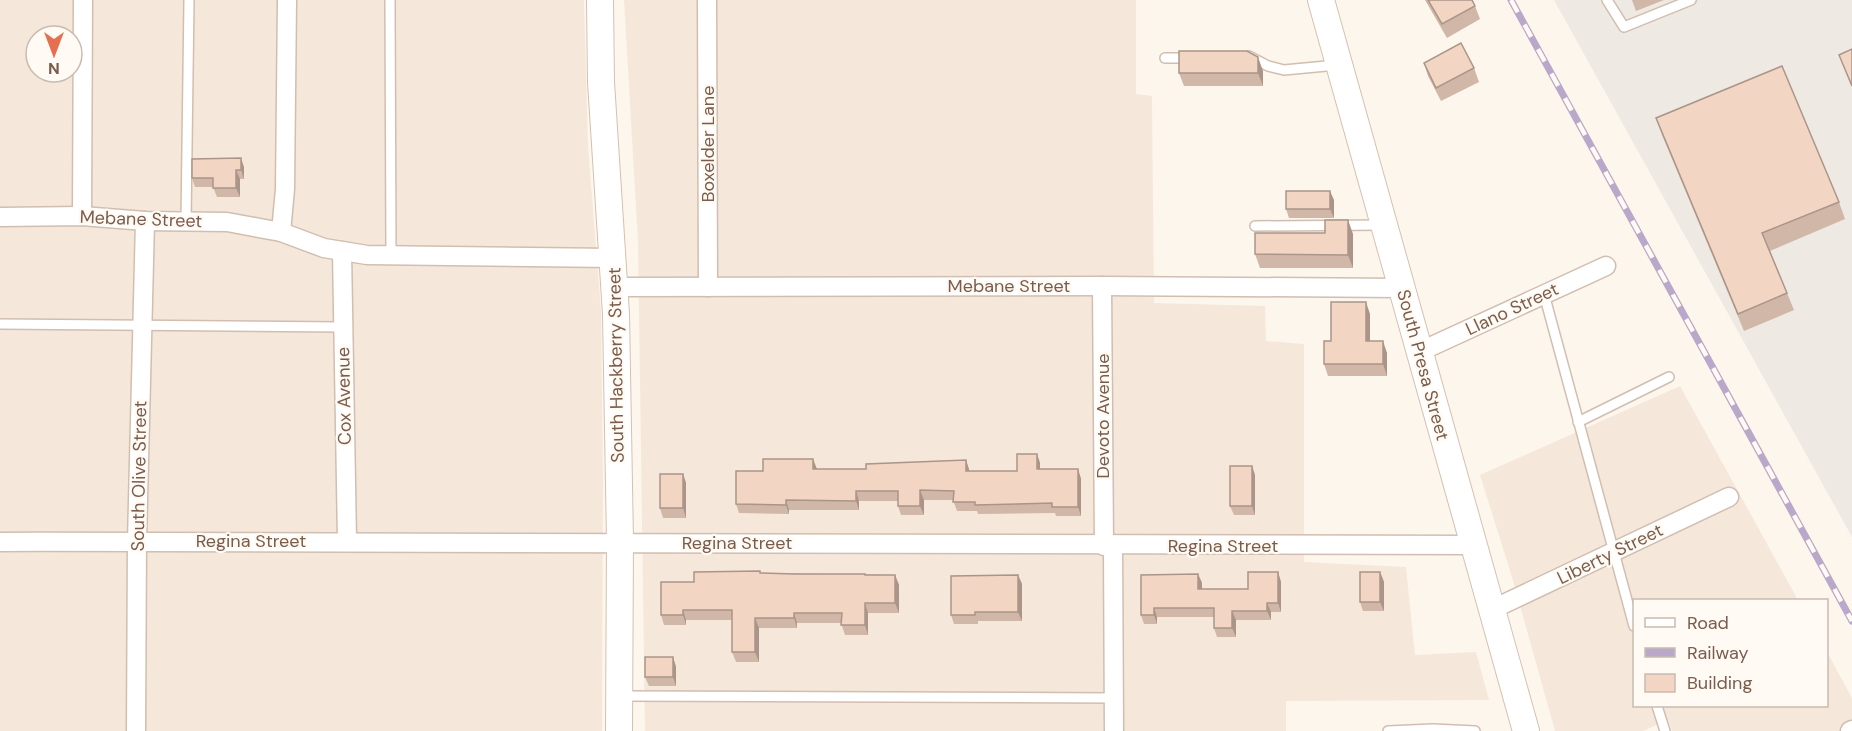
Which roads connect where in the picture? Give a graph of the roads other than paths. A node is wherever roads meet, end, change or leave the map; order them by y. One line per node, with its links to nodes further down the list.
1 (83, 0): 14 (street)
2 (189, 0): 17 (lane)
3 (287, 0): 20 (street)
4 (390, 0): 22 (lane)
5 (600, 0): 23 (main road, South Hackberry Street)
6 (707, 0): 27 (street, Boxelder Lane)
7 (1321, 0): 13 (main road, South Presa Street)
8 (1607, 0): 9 (lane)
9 (1691, 0)
10 (1240, 56): 13 (lane)
11 (1197, 57): 12 (lane)
12 (1165, 58)
13 (1339, 65): 18 (main road, South Presa Street)
14 (82, 216): 15 (street, Mebane Street); 16 (street, Mebane Street)
15 (0, 218)
16 (146, 221): 17 (street, Mebane Street); 31 (street, South Olive Street)
17 (186, 221): 20 (street, Mebane Street)
18 (1385, 225): 19 (lane); 28 (main road, South Presa Street)
19 (1255, 226)
20 (281, 232): 21 (street, Mebane Street)
21 (342, 251): 22 (street); 32 (street, Cox Avenue)
22 (391, 256): 23 (street)
23 (613, 258): 26 (main road, South Hackberry Street)
24 (1606, 266): 29 (street, Llano Street)
25 (1102, 286): 27 (street, Mebane Street); 28 (street, Mebane Street); 42 (street, Devoto Avenue)
26 (615, 287): 27 (street, Mebane Street); 40 (main road, South Hackberry Street)
27 (708, 287)
28 (1402, 288): 33 (main road, South Presa Street)
29 (1544, 294): 33 (street, Llano Street); 35 (lane)
30 (0, 324): 31 (lane)
31 (143, 324): 32 (lane); 37 (street, South Olive Street)
32 (343, 327): 38 (street, Cox Avenue)
33 (1419, 352): 41 (main road, South Presa Street)
34 (1668, 377): 35 (lane)
35 (1578, 422): 43 (lane)
36 (1729, 497): 43 (street, Liberty Street)
37 (136, 541): 38 (street, Regina Street); 39 (street, Regina Street); 49 (street, South Olive Street)
38 (347, 541): 40 (street, Regina Street)
39 (0, 542)
40 (620, 542): 42 (street, Regina Street); 46 (main road, South Hackberry Street)
41 (1474, 545): 42 (street, Regina Street); 44 (main road, South Presa Street)
42 (1108, 546): 47 (street, Devoto Avenue)
43 (1613, 552): 44 (street, Liberty Street); 45 (lane)
44 (1491, 610): 54 (main road, South Presa Street)
45 (1633, 619)
46 (619, 696): 47 (lane); 50 (main road, South Hackberry Street)
47 (1114, 698): 51 (street, Devoto Avenue)
48 (1658, 707): 55 (lane)
49 (136, 731)
50 (619, 731)
51 (1114, 731)
52 (1389, 731): 53 (lane)
53 (1475, 731)
54 (1526, 731)
55 (1665, 731)

